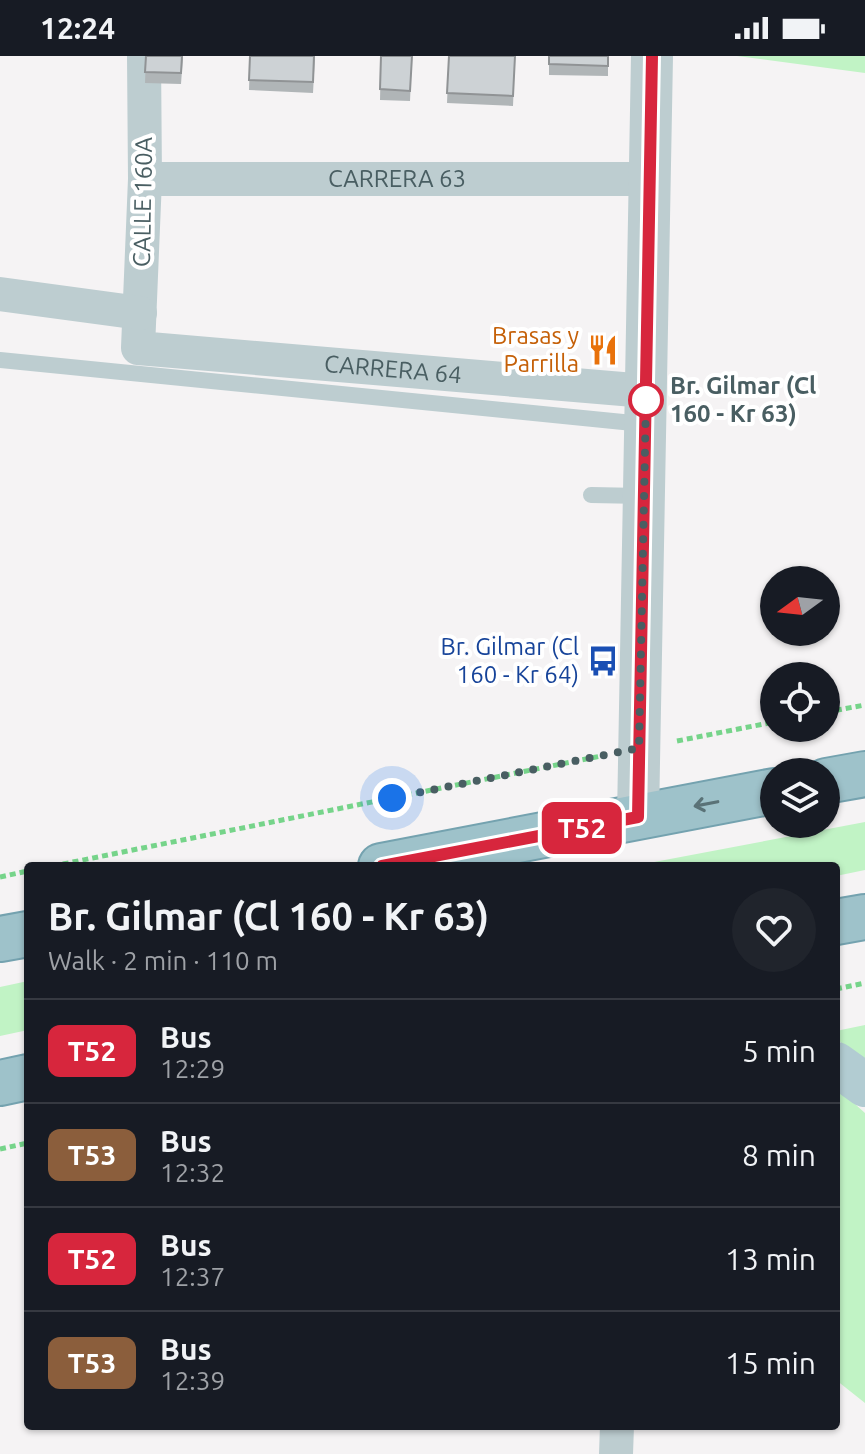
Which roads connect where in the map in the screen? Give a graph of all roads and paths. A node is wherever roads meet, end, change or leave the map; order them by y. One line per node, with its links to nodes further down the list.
1 (144, 56): 3 (street, CALLE 160A)
2 (652, 56): 4 (street)
3 (145, 179): 4 (street, CARRERA 63); 6 (street, CALLE 160A)
4 (650, 179): 9 (street)
5 (0, 294): 6 (street)
6 (140, 313): 7 (street, CALLE 160A)
7 (138, 348): 9 (street, CARRERA 64)
8 (0, 360): 9 (lane)
9 (646, 408): 11 (street)
10 (591, 495): 11 (lane)
11 (644, 496): 15 (street)
12 (865, 705): 13 (path)
13 (840, 709)
14 (760, 725): 15 (path)
15 (639, 748): 19 (street); 20 (path)
16 (865, 774): 17 (highway)
17 (840, 778)
18 (760, 794): 19 (highway, one-way to 19)
19 (638, 817): 21 (highway)
20 (73, 862)
21 (402, 862)
22 (24, 872): 23 (path)
23 (0, 877)
24 (865, 917): 25 (highway)
25 (840, 921)
26 (24, 935): 27 (highway)
27 (0, 939)
28 (865, 983): 29 (path)
29 (840, 988)
30 (840, 1067): 33 (main road)
31 (24, 1078): 32 (highway)
32 (0, 1083)
33 (865, 1085)
34 (24, 1144): 35 (path)
35 (0, 1149)
36 (617, 1430): 37 (street)
37 (616, 1454)

